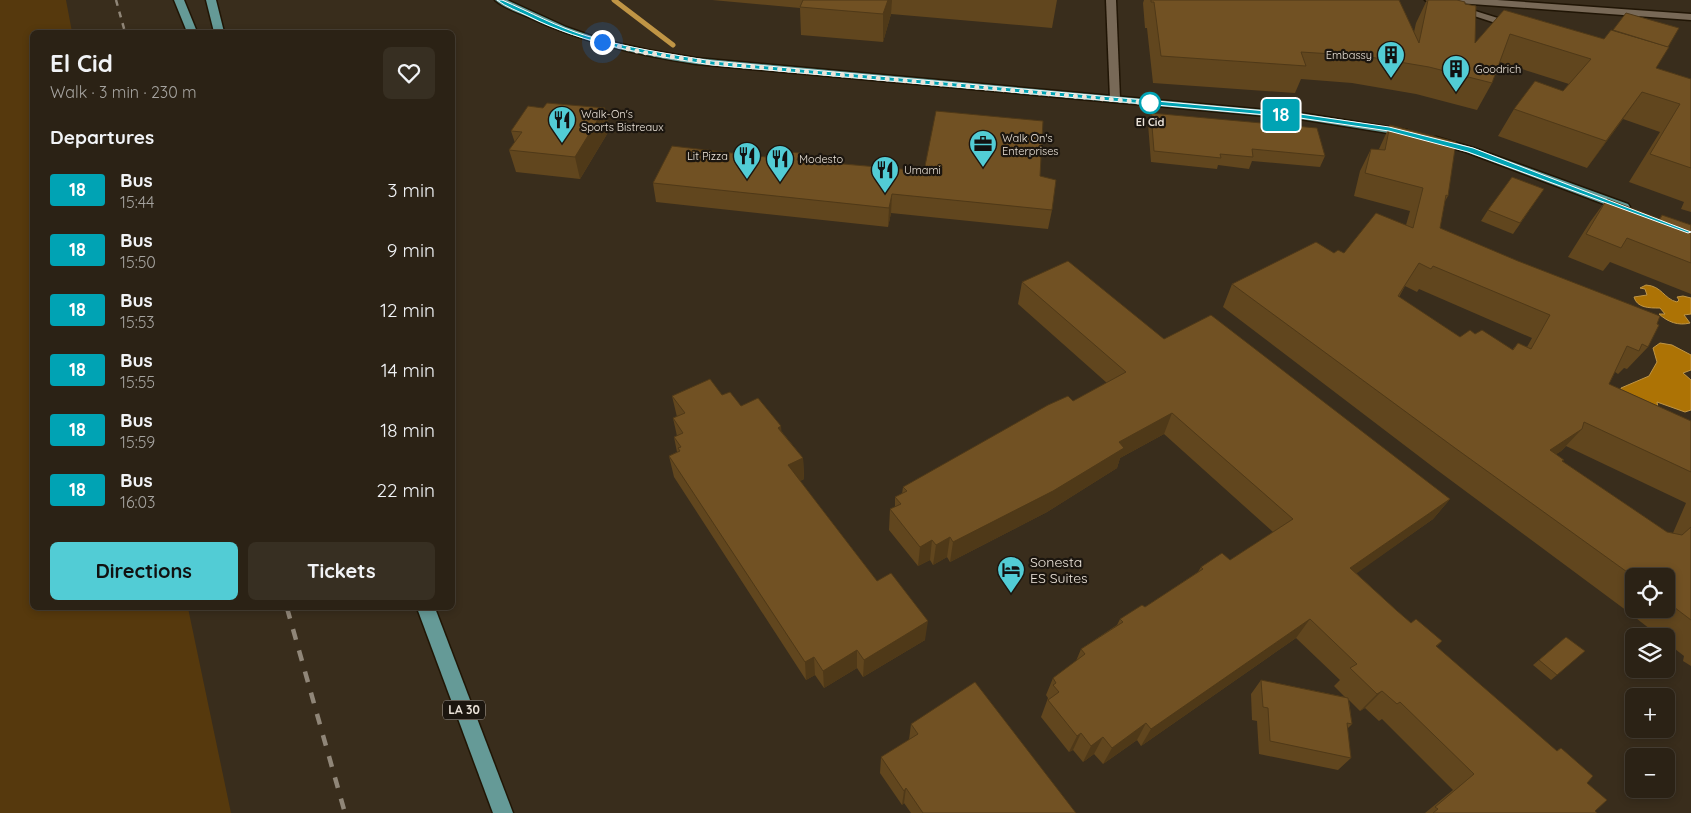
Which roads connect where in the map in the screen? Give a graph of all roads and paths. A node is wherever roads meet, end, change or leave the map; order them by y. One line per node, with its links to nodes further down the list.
1 (179, 0): 9 (main road)
2 (212, 0): 10 (main road)
3 (500, 0): 11 (main road)
4 (1111, 0): 11 (street)
5 (1430, 0): 8 (street)
6 (1458, 0): 7 (street)
7 (1691, 17)
8 (1520, 28)
9 (191, 30)
10 (219, 30)
11 (1115, 99): 12 (main road)
12 (1633, 210)
13 (427, 610): 14 (main road, LA 30)
14 (503, 813)

